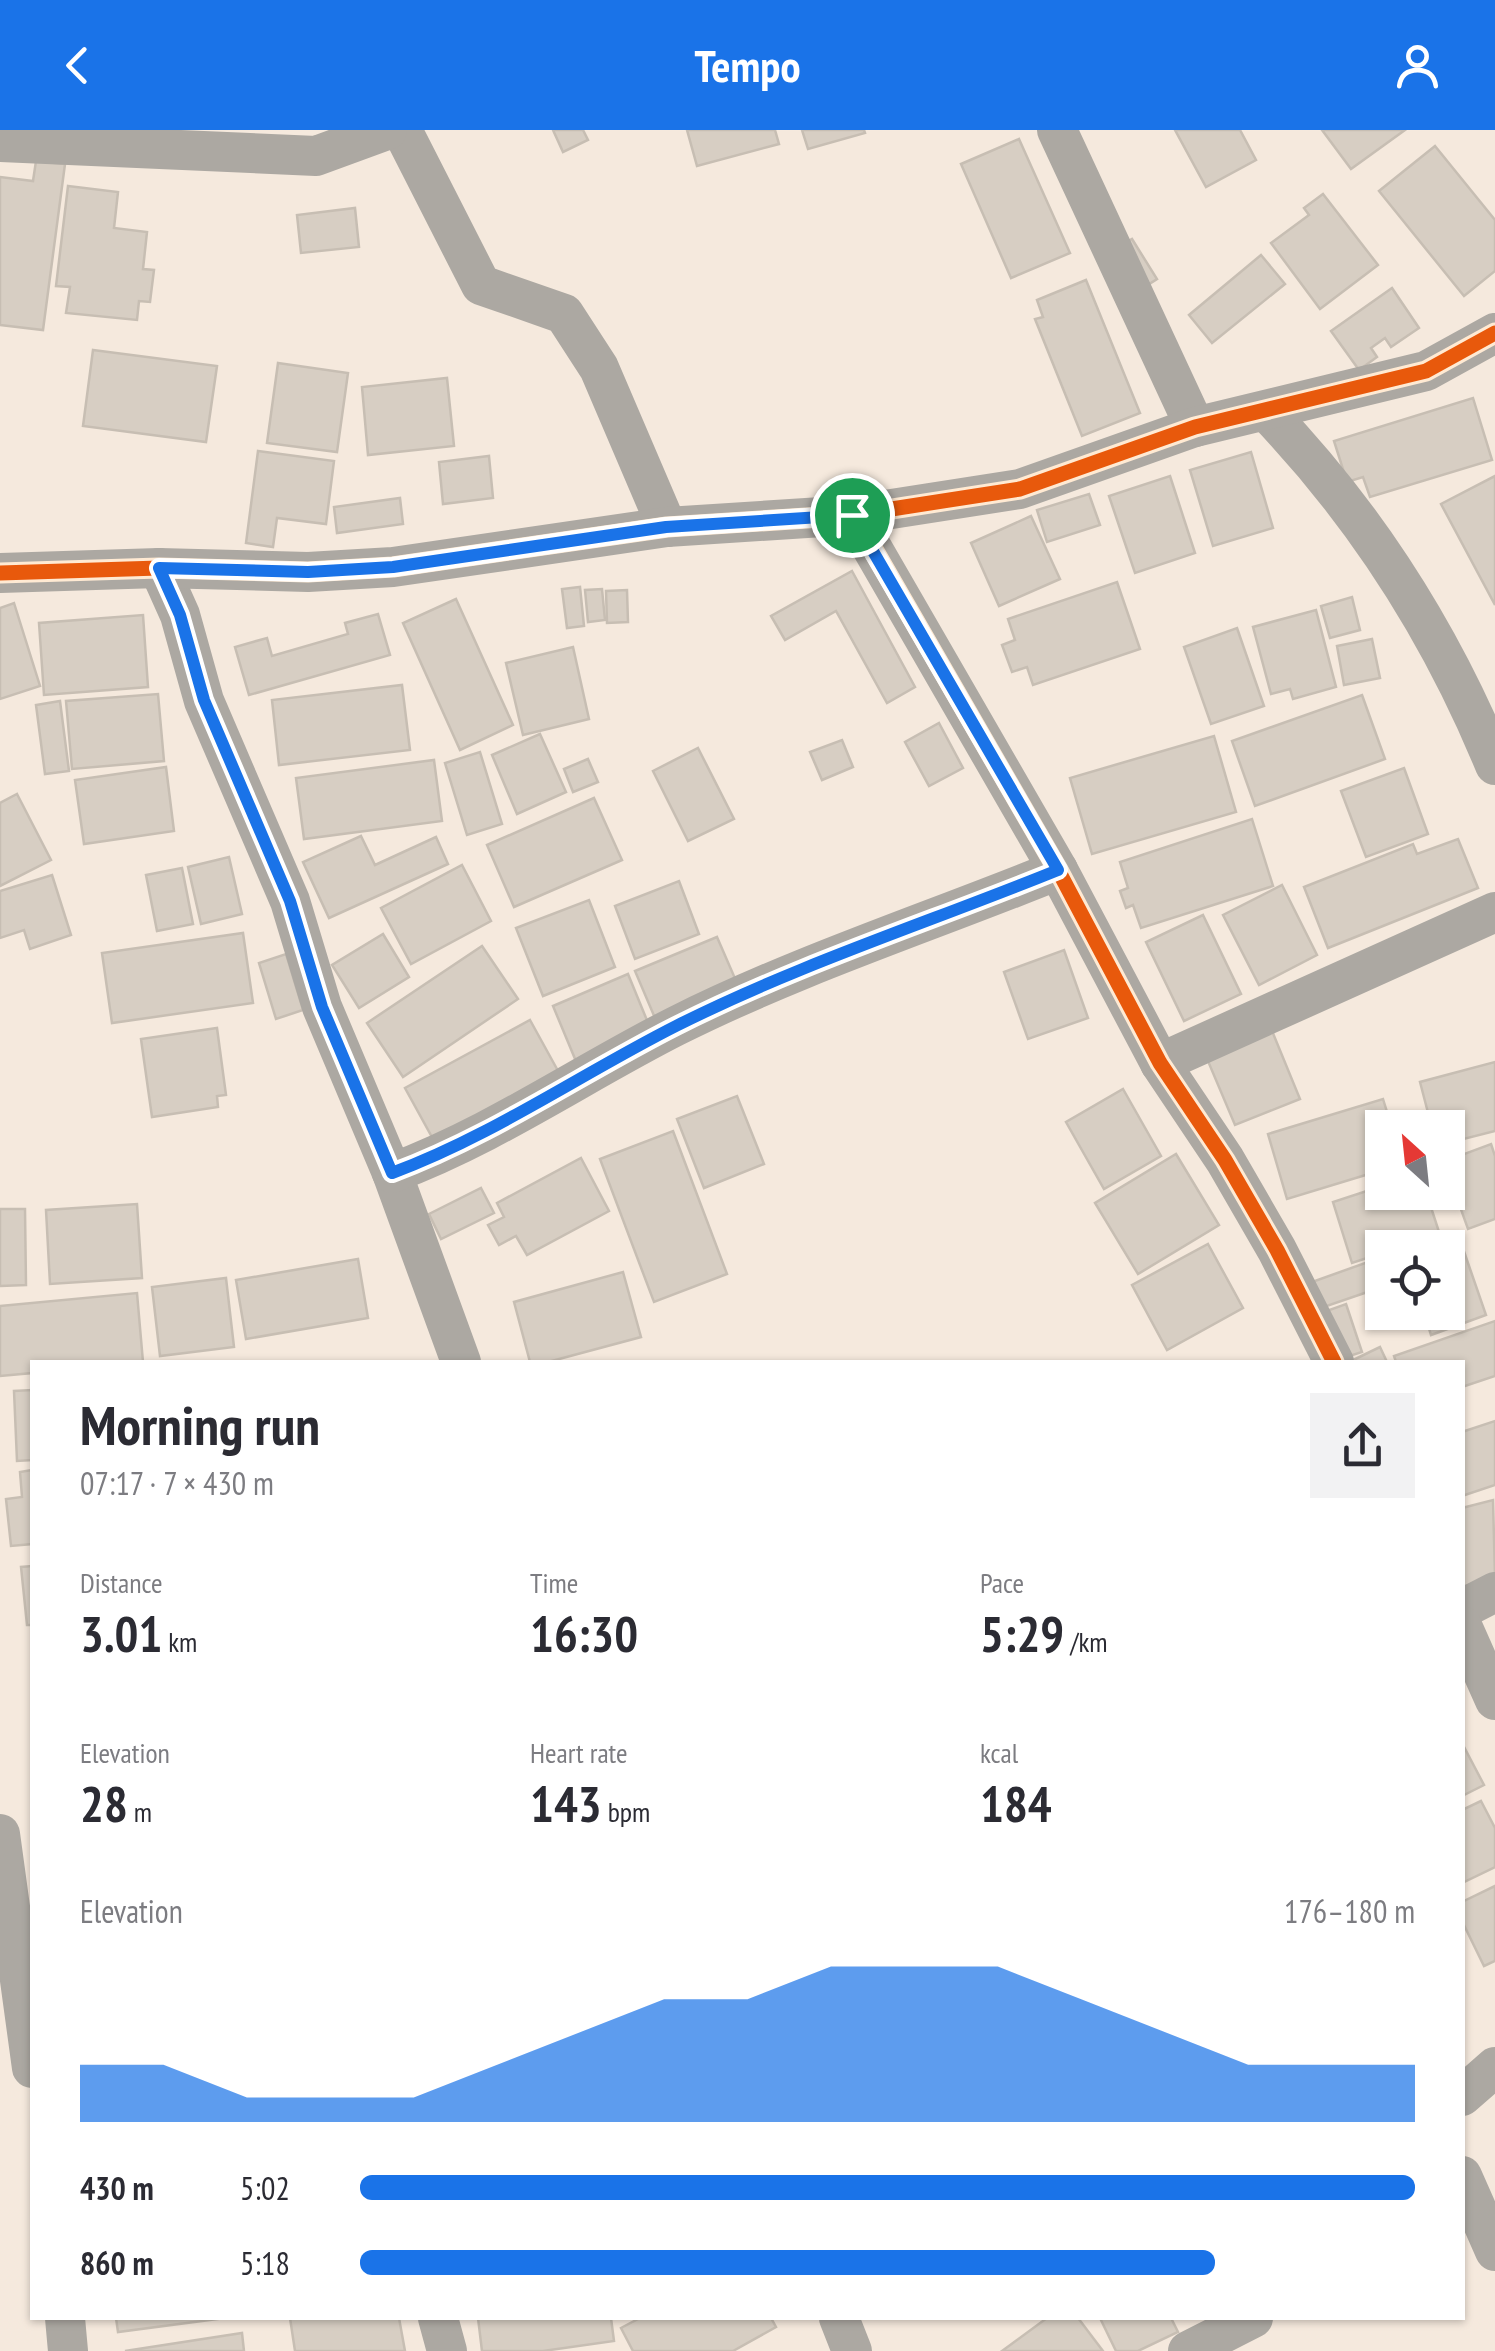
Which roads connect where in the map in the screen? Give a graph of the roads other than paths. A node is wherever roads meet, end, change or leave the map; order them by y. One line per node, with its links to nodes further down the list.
1 (387, 130): 4 (street)
2 (402, 130): 9 (street)
3 (1056, 130): 7 (street)
4 (0, 142)
5 (1495, 333): 6 (street)
6 (1266, 410): 7 (street); 12 (street)
7 (1195, 427): 8 (street)
8 (852, 515): 9 (street); 13 (street)
9 (666, 527): 10 (street)
10 (159, 568): 11 (street); 16 (street)
11 (0, 574)
12 (1495, 765)
13 (1058, 870): 15 (street); 16 (street)
14 (1495, 912): 15 (street)
15 (1160, 1063): 18 (street)
16 (392, 1173): 17 (street)
17 (459, 1360)
18 (1333, 1360)
19 (1495, 1592): 20 (street)
20 (1465, 1607)
21 (1465, 1633): 22 (street)
22 (1495, 1700)
23 (0, 1834): 24 (street)
24 (30, 2053)
25 (1495, 2068): 26 (street)
26 (1465, 2093)
27 (1465, 2186): 28 (street)
28 (1480, 2235)
29 (64, 2320): 33 (street)
30 (438, 2320): 34 (street)
31 (840, 2320): 35 (street)
32 (1249, 2320): 36 (street)
33 (68, 2351)
34 (446, 2351)
35 (852, 2351)
36 (1188, 2351)

